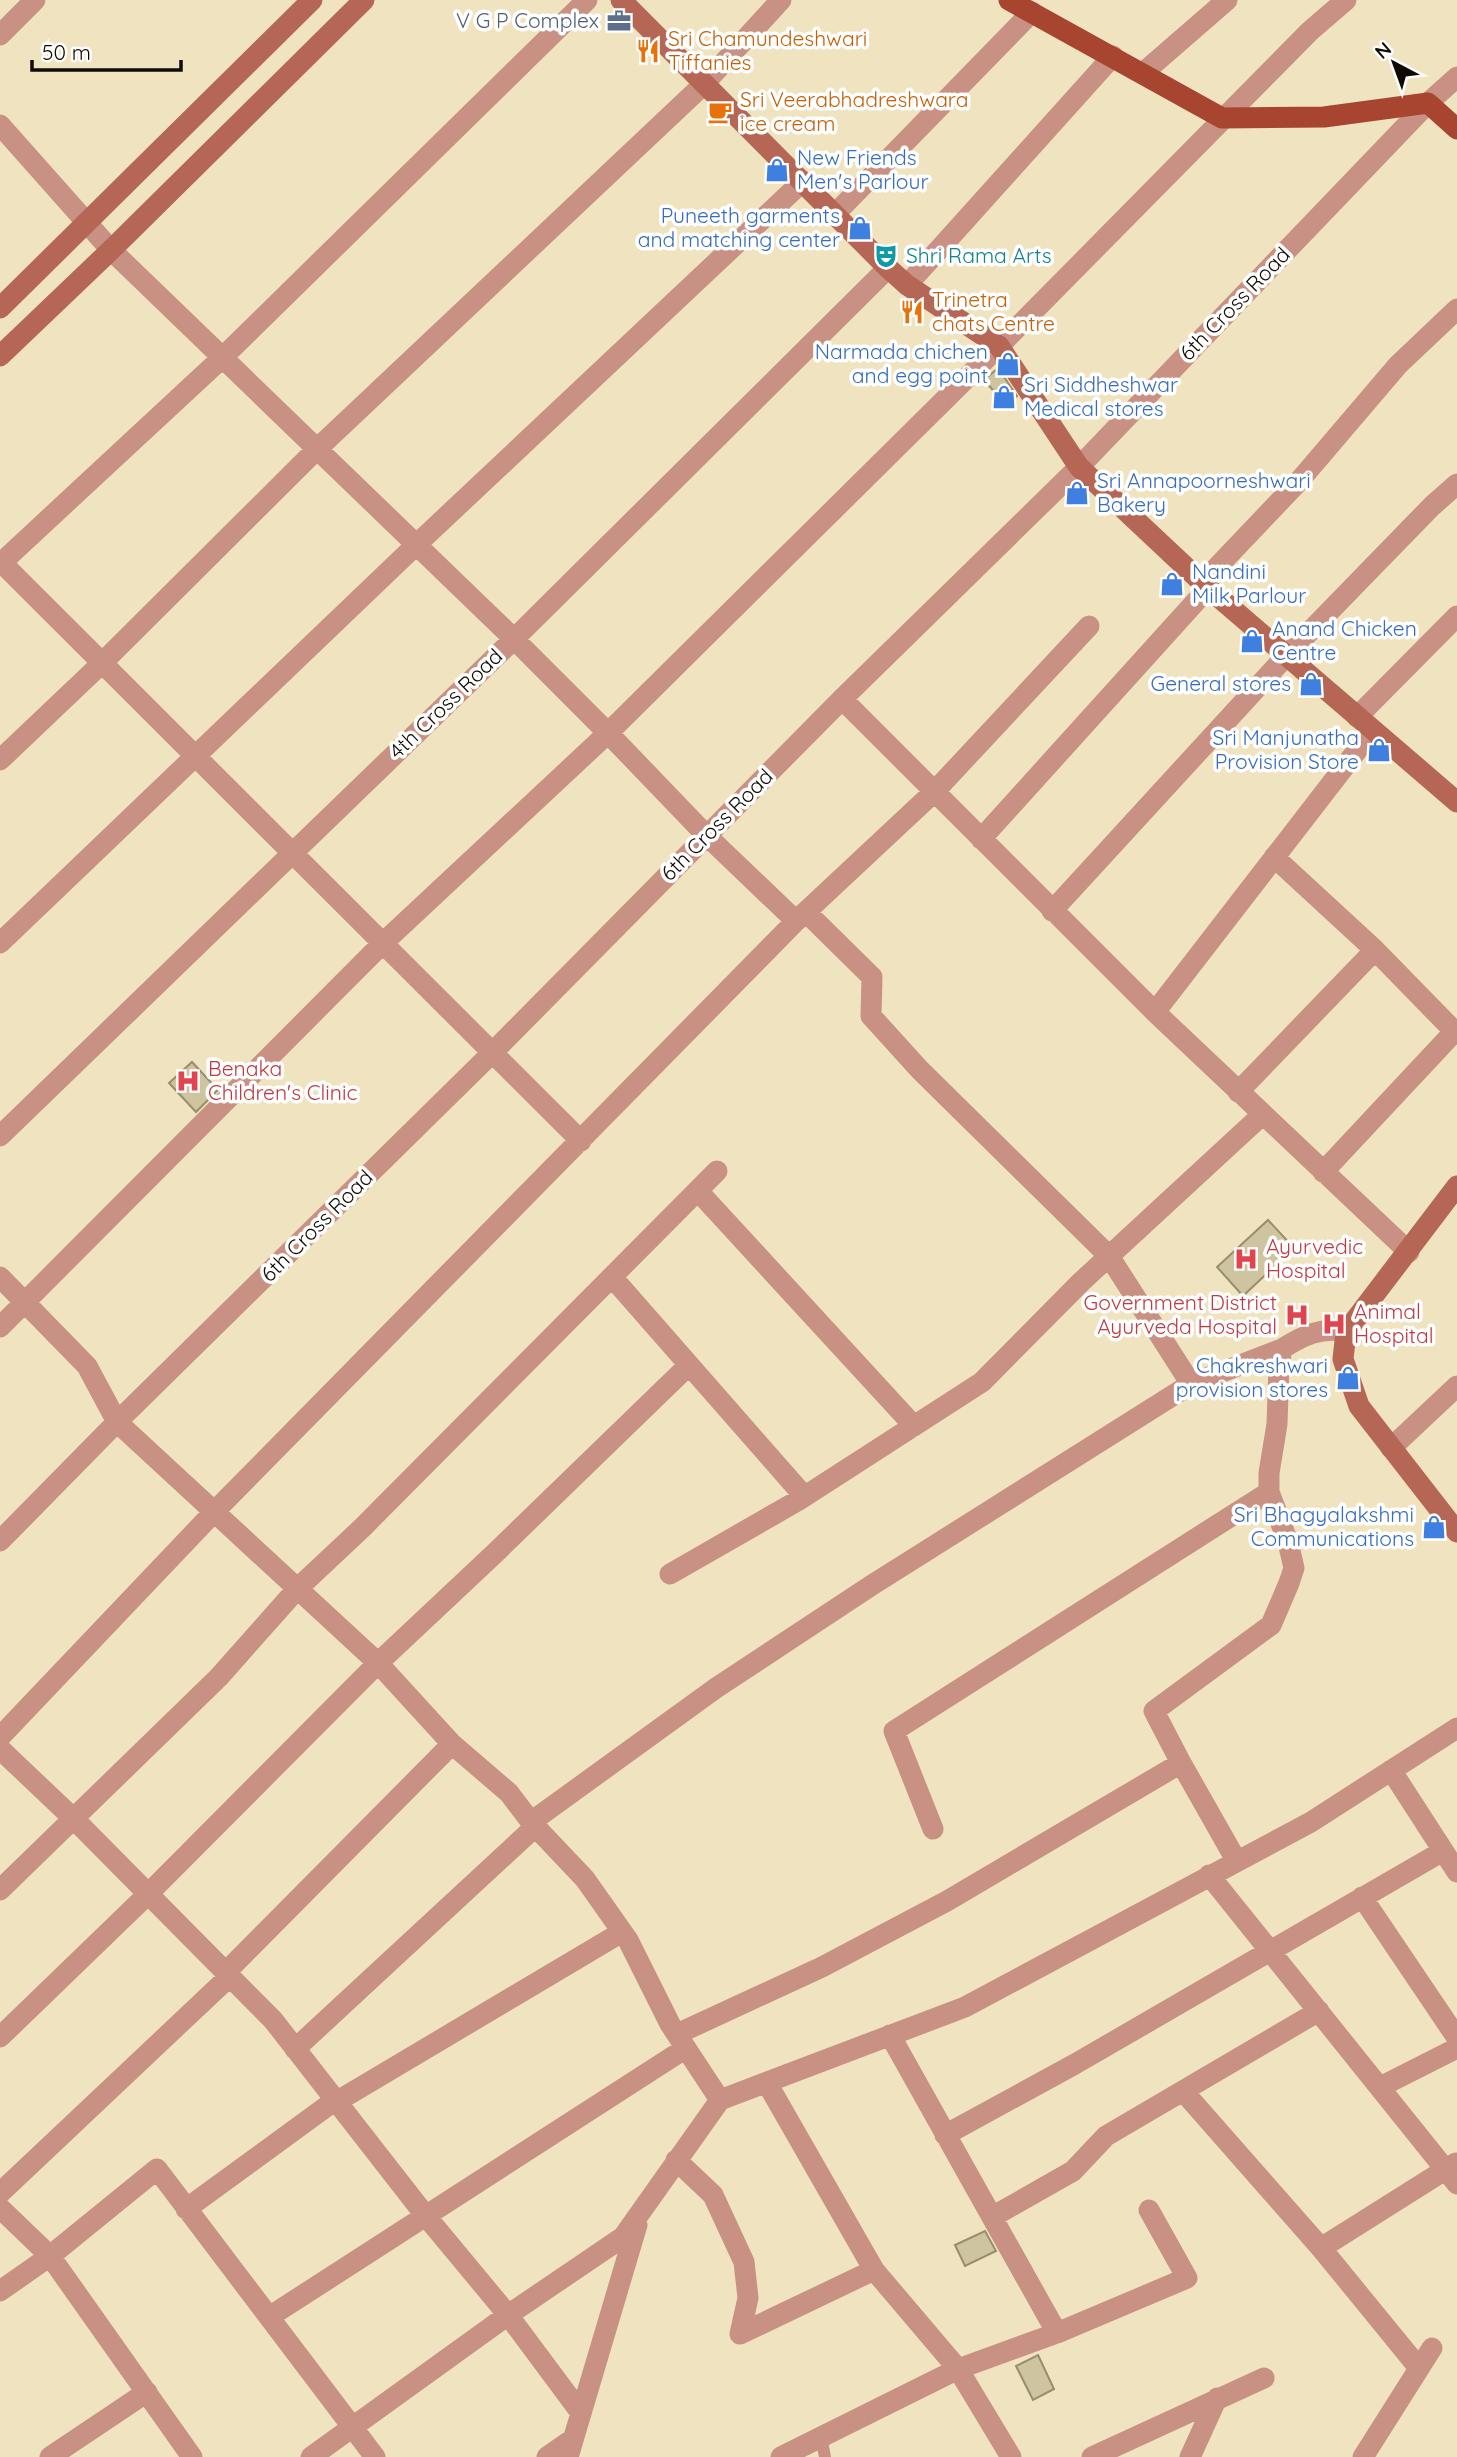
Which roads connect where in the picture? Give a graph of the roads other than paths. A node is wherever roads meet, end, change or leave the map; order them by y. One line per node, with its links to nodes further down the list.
1 (36, 0): 11 (street)
2 (312, 0): 22 (street)
3 (364, 0): 23 (street)
4 (587, 0): 30 (street)
5 (621, 0): 15 (street)
6 (781, 0): 15 (street)
7 (1009, 0): 10 (main road)
8 (1227, 0): 13 (street)
9 (1346, 0): 17 (street)
10 (1032, 12): 12 (main road); 21 (street)
11 (0, 35)
12 (1113, 57): 13 (main road); 25 (street)
13 (1143, 73): 17 (main road)
14 (1457, 77): 16 (street, 6th Cross Road)
15 (704, 84): 20 (street); 31 (street)
16 (1428, 103): 17 (main road); 19 (main road); 32 (street, 6th Cross Road)
17 (1222, 118): 28 (street)
18 (0, 125): 22 (street)
19 (1457, 128)
20 (803, 181): 21 (street); 34 (street)
21 (835, 214): 24 (street)
22 (87, 223): 23 (street); 26 (street)
23 (111, 250): 29 (street); 30 (street)
24 (888, 268): 25 (street); 39 (street, 4th Cross Road)
25 (906, 285): 28 (street)
26 (0, 308)
27 (1457, 309): 36 (street)
28 (999, 346): 32 (street); 44 (street)
29 (0, 356)
30 (223, 357): 31 (street); 35 (street)
31 (317, 449): 34 (street); 41 (street)
32 (1079, 467): 36 (street); 42 (street, 6th Cross Road)
33 (1457, 484): 40 (street)
34 (416, 545): 39 (street); 45 (street)
35 (1, 563): 41 (street)
36 (1205, 586): 40 (street); 50 (street)
37 (1457, 616): 43 (street)
38 (1088, 626): 47 (street)
39 (514, 639): 44 (street); 51 (street, 4th Cross Road)
40 (1286, 656): 43 (street); 53 (street)
41 (101, 664): 45 (street); 46 (street)
42 (842, 699): 47 (street); 49 (street, 6th Cross Road)
43 (1364, 724): 48 (street); 52 (street)
44 (608, 733): 49 (street); 56 (street)
45 (196, 757): 51 (street); 55 (street)
46 (0, 760)
47 (934, 792): 50 (street); 54 (street)
48 (1454, 794)
49 (706, 835): 54 (street); 60 (street, 6th Cross Road)
50 (981, 839): 53 (street)
51 (292, 853): 56 (street); 63 (street, 4th Cross Road)
52 (1274, 857): 57 (street); 58 (street)
53 (1052, 911): 58 (street)
54 (801, 916): 64 (street); 70 (street)
55 (0, 943)
56 (383, 943): 60 (street); 73 (street)
57 (1374, 950): 59 (street); 61 (street)
58 (1155, 1012): 61 (street)
59 (1455, 1033): 66 (street)
60 (492, 1053): 64 (street); 80 (street, 6th Cross Road)
61 (1238, 1092): 62 (street)
62 (1262, 1115): 66 (street); 70 (street)
63 (0, 1136)
64 (581, 1141): 85 (street)
65 (717, 1171): 68 (street)
66 (1323, 1172): 69 (street)
67 (1457, 1186): 69 (street)
68 (698, 1191): 72 (street); 81 (street)
69 (1409, 1252): 75 (street)
70 (1109, 1256): 78 (street); 81 (street)
71 (0, 1277): 73 (street)
72 (612, 1277): 77 (street); 89 (street)
73 (25, 1302): 74 (street); 80 (street)
74 (0, 1327)
75 (1346, 1332): 76 (street); 82 (street)
76 (1282, 1349): 78 (street); 83 (street)
77 (689, 1365): 84 (street); 90 (street)
78 (1191, 1384): 98 (street)
79 (1457, 1387): 82 (street)
80 (117, 1422): 85 (street); 87 (street, 6th Cross Road)
81 (914, 1426): 84 (street)
82 (1391, 1448): 86 (street)
83 (1269, 1492): 95 (street); 99 (street)
84 (804, 1496): 88 (street)
85 (214, 1513): 89 (street); 92 (street)
86 (1457, 1532)
87 (0, 1541)
88 (670, 1574)
89 (297, 1589): 90 (street); 97 (street)
90 (378, 1663): 93 (street); 105 (street)
91 (1457, 1728): 96 (street)
92 (0, 1737)
93 (452, 1744): 98 (street); 109 (street)
94 (0, 1749): 97 (street)
95 (1181, 1763): 101 (street); 114 (street)
96 (1391, 1770): 100 (street); 101 (street)
97 (75, 1820): 104 (street); 105 (street)
98 (533, 1824): 107 (street); 116 (street)
99 (933, 1829)
100 (1443, 1851): 102 (street); 106 (street)
101 (1237, 1860): 103 (street)
102 (1457, 1872)
103 (1209, 1875): 108 (street); 111 (street)
104 (0, 1890)
105 (147, 1895): 109 (street); 112 (street)
106 (1362, 1897): 108 (street); 113 (street)
107 (622, 1932): 114 (street); 121 (street)
108 (1270, 1950): 110 (street); 122 (street)
109 (227, 1975): 116 (street); 125 (street)
110 (1319, 2011): 118 (street); 119 (street)
111 (890, 2035): 117 (street); 122 (street)
112 (0, 2037)
113 (1457, 2038)
114 (682, 2041): 120 (street); 130 (street)
115 (1457, 2048): 118 (street)
116 (295, 2049): 121 (street)
117 (766, 2083): 120 (street); 134 (street)
118 (1380, 2087): 124 (street)
119 (1183, 2091): 131 (street); 132 (street)
120 (720, 2100): 123 (street)
121 (335, 2102): 127 (street); 130 (street)
122 (945, 2135): 131 (street)
123 (676, 2160): 128 (street); 134 (street)
124 (1453, 2172): 132 (street)
125 (0, 2193)
126 (0, 2208): 133 (street)
127 (186, 2208): 133 (street); 137 (street)
128 (642, 2210): 136 (street); 145 (street)
129 (1149, 2210): 138 (street)
130 (425, 2215): 136 (street); 137 (street)
131 (992, 2217): 138 (street)
132 (1321, 2248): 140 (street)
133 (50, 2256): 135 (street); 143 (street)
134 (874, 2270): 141 (street)
135 (0, 2291)
136 (508, 2315): 145 (street); 146 (street)
137 (269, 2317): 146 (street)
138 (1057, 2333): 141 (street)
139 (1432, 2348): 140 (street)
140 (1419, 2368): 158 (street)
141 (958, 2369): 147 (street); 155 (street)
142 (1265, 2378): 144 (street)
143 (147, 2392): 149 (street); 150 (street)
144 (1217, 2398): 156 (street); 157 (street)
145 (581, 2413): 148 (street)
146 (353, 2428): 151 (street); 152 (street)
147 (823, 2447): 154 (street)
148 (570, 2448): 153 (street)
149 (50, 2457)
150 (192, 2457)
151 (311, 2457)
152 (375, 2457)
153 (547, 2457)
154 (781, 2457)
155 (1011, 2457)
156 (1092, 2457)
157 (1190, 2457)
158 (1363, 2457)

